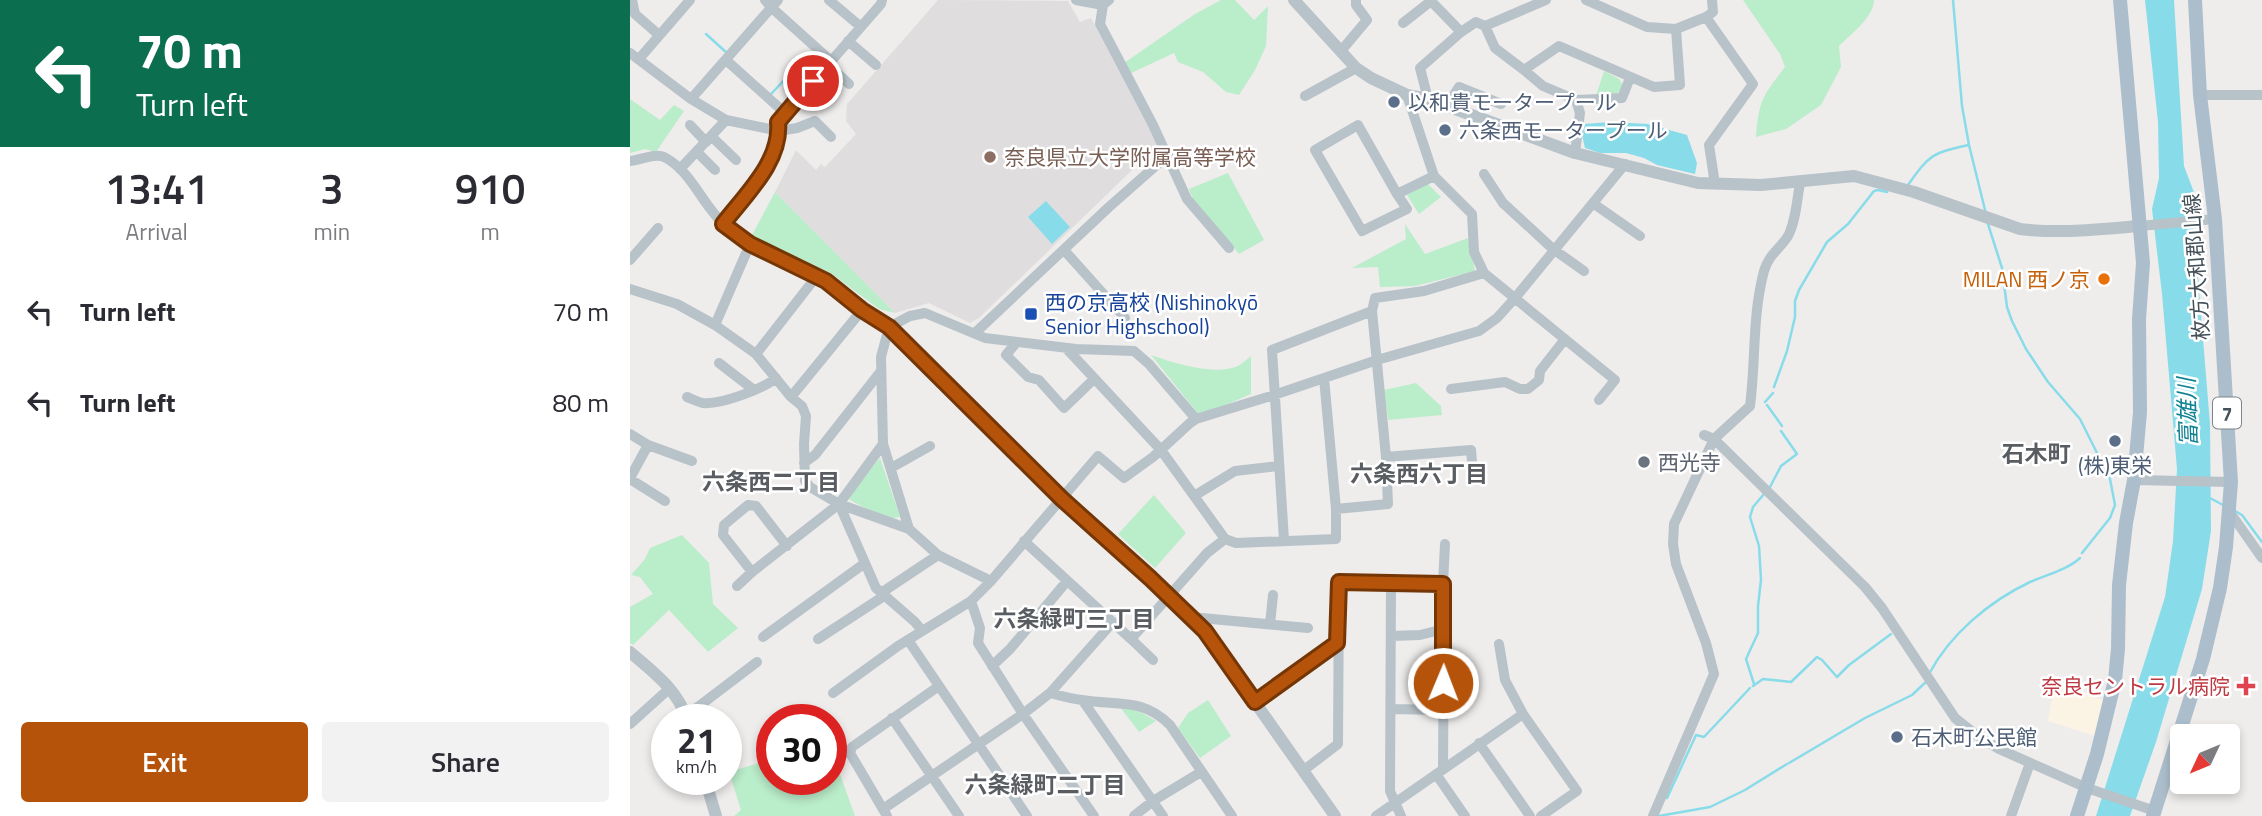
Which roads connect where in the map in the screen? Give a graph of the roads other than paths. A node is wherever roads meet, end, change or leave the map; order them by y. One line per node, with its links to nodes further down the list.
1 (632, 0): 22 (street)
2 (690, 0): 22 (street)
3 (829, 0): 19 (street)
4 (882, 0): 19 (street)
5 (1076, 0): 15 (street)
6 (1294, 0): 24 (street)
7 (1356, 0): 24 (street)
8 (1546, 0): 18 (street)
9 (1586, 0): 20 (street)
10 (1706, 0): 16 (street)
11 (1712, 0): 16 (street)
12 (2120, 0): 64 (main road)
13 (2195, 0): 34 (main road, 枚方大和郡山線 / 7)
14 (772, 3): 26 (street); 27 (street)
15 (1106, 3): 50 (street)
16 (1706, 17): 20 (street); 59 (street)
17 (1403, 23): 21 (street)
18 (1485, 26): 21 (street); 30 (street)
19 (861, 27): 23 (street)
20 (1676, 29): 31 (street)
21 (1461, 32): 38 (street)
22 (659, 35): 25 (street)
23 (848, 41): 27 (street); 28 (street)
24 (1341, 51): 29 (street)
25 (634, 56): 37 (street)
26 (726, 60): 37 (street); 42 (street)
27 (829, 63): 32 (street); 42 (street)
28 (876, 65)
29 (1356, 68): 33 (street); 36 (street)
30 (1524, 70): 31 (street); 39 (street)
31 (1630, 78): 39 (street)
32 (849, 84)
33 (1407, 95): 38 (street); 57 (street)
34 (2200, 95): 35 (street); 62 (main road, 枚方大和郡山線 / 7)
35 (2262, 95)
36 (1305, 96)
37 (691, 99): 43 (street)
38 (1428, 99): 41 (street)
39 (1576, 100): 49 (street)
40 (1501, 104): 41 (street)
41 (1447, 106): 49 (street)
42 (785, 113): 45 (street)
43 (726, 120): 45 (street); 47 (street)
44 (690, 125): 47 (street)
45 (779, 131): 46 (street); 63 (street)
46 (831, 136)
47 (709, 139): 48 (street); 51 (street)
48 (696, 152): 54 (street); 55 (street)
49 (1575, 152): 53 (street)
50 (1168, 155): 68 (street); 70 (street)
51 (736, 160)
52 (630, 161): 54 (street)
53 (1625, 164): 59 (street); 61 (street)
54 (680, 169): 63 (street)
55 (715, 170)
56 (1484, 174): 69 (street)
57 (1434, 176): 60 (street); 73 (street)
58 (1800, 183): 59 (street); 64 (street); 102 (street)
59 (1715, 184)
60 (1397, 194): 60 (street)
61 (1594, 204): 66 (street); 69 (street)
62 (2208, 220): 64 (street); 115 (main road, 枚方大和郡山線 / 7)
63 (723, 224): 67 (street)
64 (2145, 226): 114 (main road)
65 (658, 228): 71 (street)
66 (1640, 236)
67 (750, 244): 74 (street); 80 (street)
68 (1229, 248)
69 (1553, 249): 72 (street); 76 (street)
70 (1063, 250): 79 (street); 82 (street)
71 (630, 260)
72 (1584, 271)
73 (1484, 273): 76 (street); 78 (street)
74 (816, 277): 77 (street); 86 (street)
75 (630, 289): 80 (street)
76 (1515, 298): 83 (street); 87 (street)
77 (862, 310): 81 (street); 97 (street)
78 (1372, 312): 87 (street); 95 (street)
79 (1125, 318)
80 (715, 325): 86 (street)
81 (889, 327): 82 (street); 89 (street); 117 (street)
82 (975, 334): 84 (street)
83 (1565, 339): 93 (street); 98 (street)
84 (1016, 343): 85 (street); 92 (street)
85 (1066, 348): 92 (street); 99 (street)
86 (756, 354): 91 (street)
87 (1377, 360): 90 (street); 107 (street)
88 (719, 363): 94 (street)
89 (882, 371): 103 (street); 109 (street)
90 (1324, 378): 95 (street); 120 (street)
91 (776, 379): 94 (street); 97 (street)
92 (1094, 380): 106 (street)
93 (1451, 389)
94 (754, 390): 96 (street)
95 (1274, 395): 99 (street); 110 (street)
96 (687, 397)
97 (791, 397): 109 (street)
98 (1599, 400)
99 (1196, 419): 106 (street)
100 (630, 434): 104 (street)
101 (1704, 435): 102 (street)
102 (1714, 439): 174 (street); 198 (street)
103 (883, 444): 111 (street); 119 (street)
104 (648, 445): 108 (street); 113 (street)
105 (930, 446): 111 (street)
106 (1161, 450): 116 (street); 117 (street)
107 (1386, 457): 112 (street); 120 (street)
108 (692, 461)
109 (804, 463): 119 (street)
110 (1278, 466): 116 (street); 124 (street)
111 (891, 468): 122 (street)
112 (1473, 473)
113 (630, 478): 118 (street)
114 (2134, 480): 115 (street); 179 (main road)
115 (2226, 482): 121 (main road, 枚方大和郡山線 / 7)
116 (1195, 496): 123 (street)
117 (1062, 499): 125 (street); 139 (street)
118 (666, 501)
119 (839, 504): 122 (street); 127 (street); 130 (street)
120 (1336, 509): 124 (street)
121 (2229, 510): 129 (street); 183 (main road, 枚方大和郡山線 / 7)
122 (909, 529): 128 (street)
123 (1225, 539): 124 (street); 139 (street)
124 (1284, 540)
125 (1024, 541): 132 (street); 133 (street)
126 (1445, 544): 135 (street)
127 (787, 546): 131 (street); 131 (street)
128 (938, 555): 132 (street); 138 (street)
129 (2262, 558)
130 (865, 563): 138 (street); 148 (street)
131 (752, 572): 136 (street)
132 (990, 581): 140 (street)
133 (1068, 581): 142 (street); 157 (street)
134 (1391, 583): 135 (street); 147 (street); 152 (street)
135 (1443, 584): 145 (street)
136 (737, 586)
137 (1273, 594): 143 (street)
138 (882, 595): 146 (street); 149 (street)
139 (1169, 596): 141 (street); 150 (street)
140 (971, 601): 146 (street); 157 (street)
141 (1191, 618): 143 (street); 163 (street)
142 (1113, 622): 150 (street); 161 (street)
143 (1270, 624): 144 (street)
144 (1308, 628)
145 (1444, 629): 147 (street); 167 (street)
146 (922, 631): 151 (street)
147 (1391, 636): 166 (street)
148 (763, 637)
149 (818, 639)
150 (1131, 639): 155 (street)
151 (908, 640): 158 (street); 160 (street)
152 (1337, 643): 163 (street); 175 (street)
153 (1499, 645): 168 (street)
154 (630, 652): 159 (street)
155 (1153, 660)
156 (757, 662): 165 (street)
157 (992, 666): 169 (street)
158 (939, 686): 170 (street); 173 (street)
159 (670, 688): 164 (street); 171 (street)
160 (833, 692)
161 (1050, 693): 162 (street); 169 (street)
162 (1083, 701): 177 (street); 181 (street)
163 (1255, 702): 175 (street)
164 (681, 704)
165 (704, 704)
166 (1391, 709): 167 (street); 182 (street)
167 (1443, 710): 176 (street)
168 (1523, 713): 172 (street); 197 (street)
169 (1023, 714): 173 (street); 188 (street)
170 (892, 718): 178 (street); 184 (street)
171 (630, 724)
172 (1479, 743): 176 (street); 196 (street)
173 (978, 744): 178 (street); 187 (street)
174 (2030, 763): 179 (street); 199 (street)
175 (1304, 770): 192 (street)
176 (1440, 771): 182 (street); 195 (street)
177 (1201, 772): 181 (street); 191 (street)
178 (931, 776): 184 (street); 186 (street)
179 (2091, 789): 183 (street); 200 (main road)
180 (710, 795): 185 (street)
181 (1153, 801): 189 (street); 190 (street)
182 (1395, 803): 193 (street); 194 (street)
183 (2151, 811)
184 (885, 813)
185 (716, 816)
186 (959, 816)
187 (1027, 816)
188 (1094, 816)
189 (1134, 816)
190 (1163, 816)
191 (1232, 816)
192 (1335, 816)
193 (1376, 816)
194 (1401, 816)
195 (1465, 816)
196 (1530, 816)
197 (1541, 816)
198 (1653, 816)
199 (2011, 816)
200 (2077, 816)

